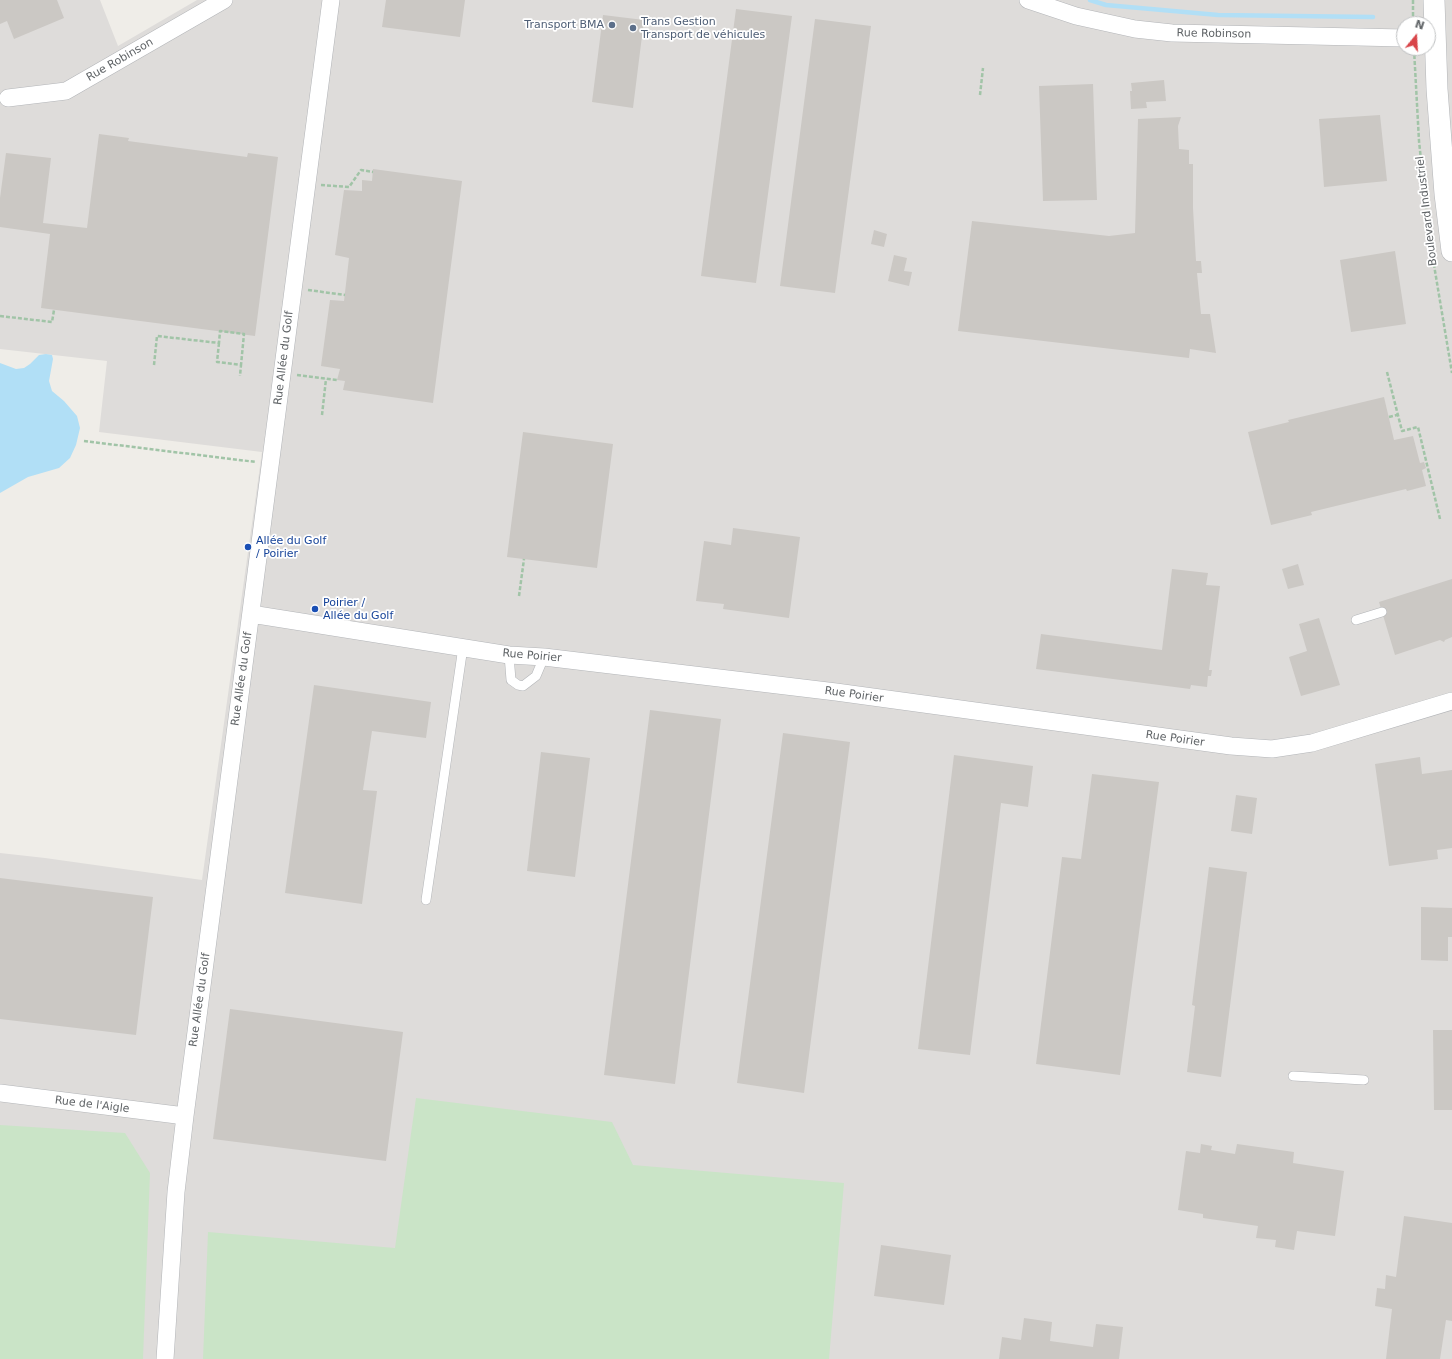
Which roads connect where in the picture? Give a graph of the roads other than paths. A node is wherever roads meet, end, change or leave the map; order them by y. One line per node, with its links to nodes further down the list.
1 (224, 0): 8 (street, Rue Robinson)
2 (331, 0): 11 (street, Rue Allée du Golf)
3 (1028, 0): 6 (street, Rue Robinson)
4 (1434, 0): 5 (street, Boulevard Industriel)
5 (1433, 16)
6 (1396, 38)
7 (1433, 56): 9 (street, Boulevard Industriel)
8 (8, 98)
9 (1452, 251)
10 (1382, 612): 12 (lane)
11 (251, 614): 13 (street, Rue Poirier); 21 (street, Rue Allée du Golf)
12 (1356, 620)
13 (463, 647): 14 (street, Rue Poirier); 17 (lane)
14 (509, 655): 15 (street, Rue Poirier); 15 (lane)
15 (544, 657): 16 (street, Rue Poirier)
16 (1452, 701)
17 (426, 900)
18 (1293, 1076): 19 (lane)
19 (1364, 1080)
20 (0, 1093): 21 (street, Rue de l'Aigle)
21 (185, 1116): 22 (street, Rue Allée du Golf)
22 (165, 1359)

